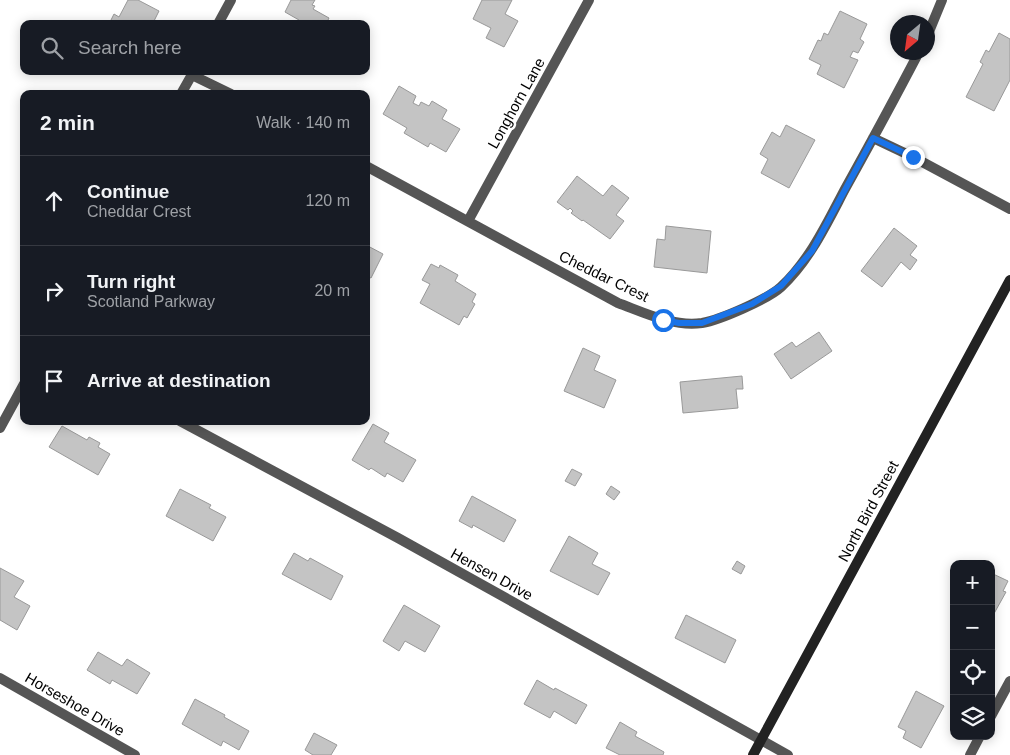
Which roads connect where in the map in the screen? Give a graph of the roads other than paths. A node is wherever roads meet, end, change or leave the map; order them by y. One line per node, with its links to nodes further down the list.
1 (231, 0): 5 (street)
2 (589, 0): 14 (street, Longhorn Lane)
3 (942, 0): 4 (street)
4 (935, 17)
5 (220, 20)
6 (915, 60): 11 (street, Cheddar Crest)
7 (192, 75): 9 (street)
8 (197, 75): 10 (street)
9 (183, 90)
10 (224, 90)
11 (873, 138): 13 (street); 14 (street, Cheddar Crest)
12 (370, 168): 14 (street, Cheddar Crest)
13 (1010, 208)
14 (468, 221)
15 (1010, 280): 22 (street, North Bird Street)
16 (20, 391): 18 (street)
17 (188, 425): 22 (street, Hensen Drive)
18 (0, 428)
19 (0, 678): 24 (street, Horseshoe Drive)
20 (1010, 681): 21 (street)
21 (995, 709)
22 (761, 740): 25 (street, North Bird Street); 26 (street, Hensen Drive)
23 (978, 740): 27 (street)
24 (135, 755)
25 (753, 755)
26 (788, 755)
27 (970, 755)

